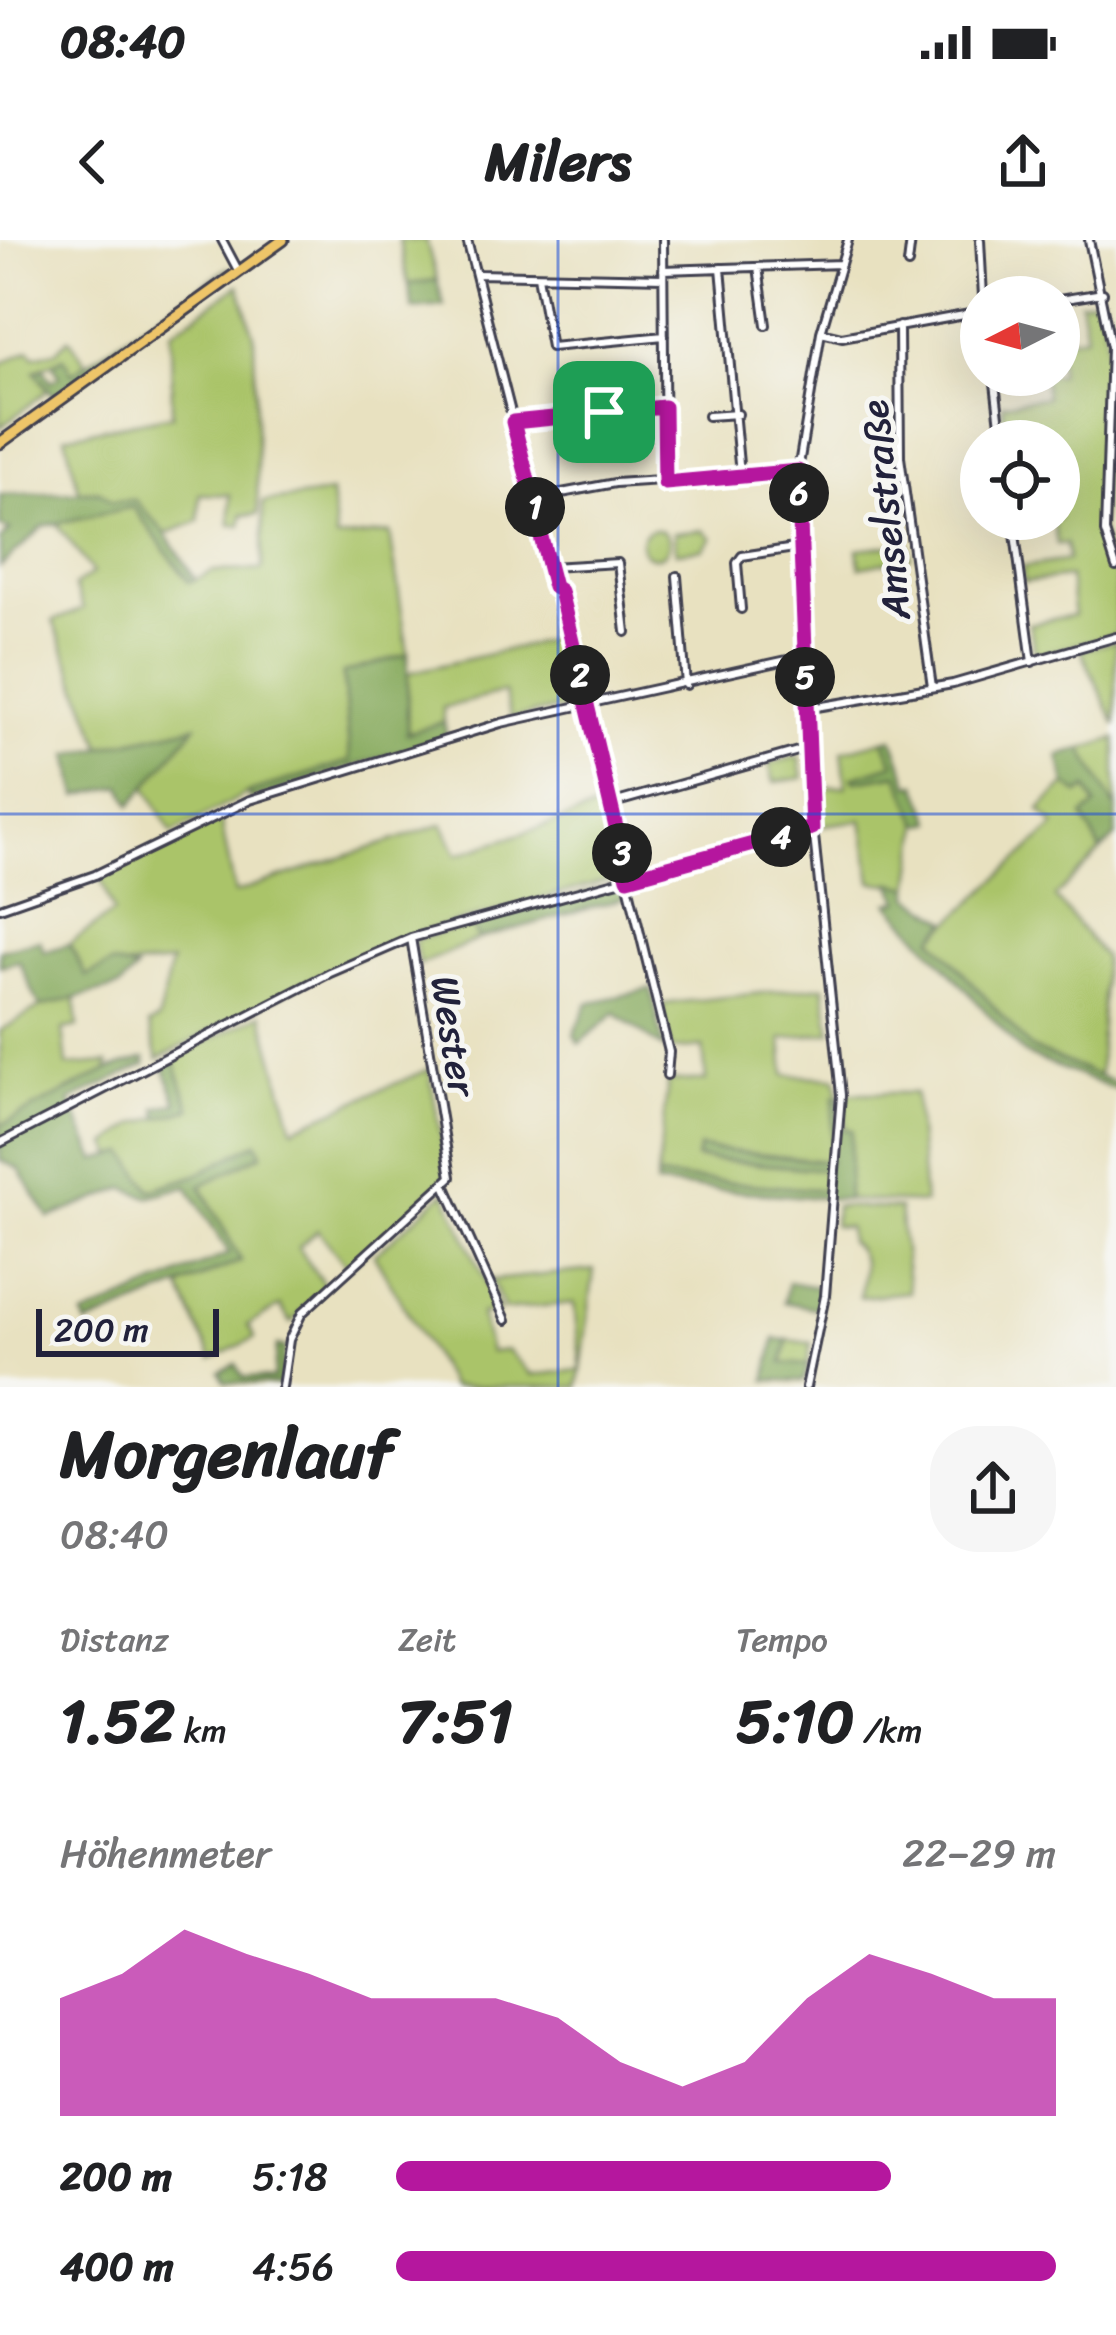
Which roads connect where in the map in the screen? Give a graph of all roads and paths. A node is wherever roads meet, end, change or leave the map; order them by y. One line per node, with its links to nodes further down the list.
1 (222, 240): 13 (street)
2 (283, 240): 13 (main road)
3 (467, 240): 14 (street)
4 (663, 240): 15 (street)
5 (848, 240): 9 (street)
6 (911, 240): 10 (street)
7 (980, 240): 16 (street)
8 (1089, 240): 18 (street)
9 (841, 264): 11 (street); 23 (street)
10 (908, 264)
11 (758, 267): 12 (street); 21 (street)
12 (721, 268): 15 (street); 26 (street)
13 (239, 272): 29 (main road)
14 (478, 274): 17 (street); 28 (street)
15 (663, 274): 17 (street); 24 (street)
16 (982, 276)
17 (538, 277): 24 (street)
18 (1104, 293): 19 (street); 36 (street)
19 (1080, 297)
20 (960, 316): 22 (street)
21 (766, 325)
22 (899, 326): 23 (street); 45 (street, Amselstraße)
23 (821, 332): 30 (street)
24 (664, 336): 25 (street)
25 (664, 407): 28 (street); 32 (street)
26 (738, 414): 27 (street); 31 (street)
27 (708, 416)
28 (513, 422): 33 (street)
29 (0, 443)
30 (798, 471): 31 (street); 35 (street)
31 (740, 475): 32 (street)
32 (665, 483): 33 (street)
33 (540, 496): 37 (street)
34 (1016, 540): 43 (street)
35 (802, 547): 39 (street); 42 (street)
36 (1116, 567)
37 (550, 568): 40 (street); 46 (street)
38 (677, 576): 44 (street)
39 (741, 609)
40 (626, 632)
41 (1116, 638): 43 (street)
42 (805, 656): 44 (street); 47 (street)
43 (1032, 662): 45 (street)
44 (686, 685): 46 (street)
45 (932, 687): 47 (street)
46 (585, 706): 49 (street); 52 (street)
47 (805, 709): 48 (street)
48 (805, 749): 49 (street); 50 (street)
49 (610, 804): 51 (street)
50 (812, 828): 51 (street); 59 (street)
51 (628, 878): 53 (street); 54 (street)
52 (0, 908)
53 (411, 938): 55 (street, Wester); 56 (street, Wester)
54 (667, 1076)
55 (0, 1143)
56 (446, 1187): 57 (street); 58 (street)
57 (506, 1320)
58 (282, 1387)
59 (806, 1387)

